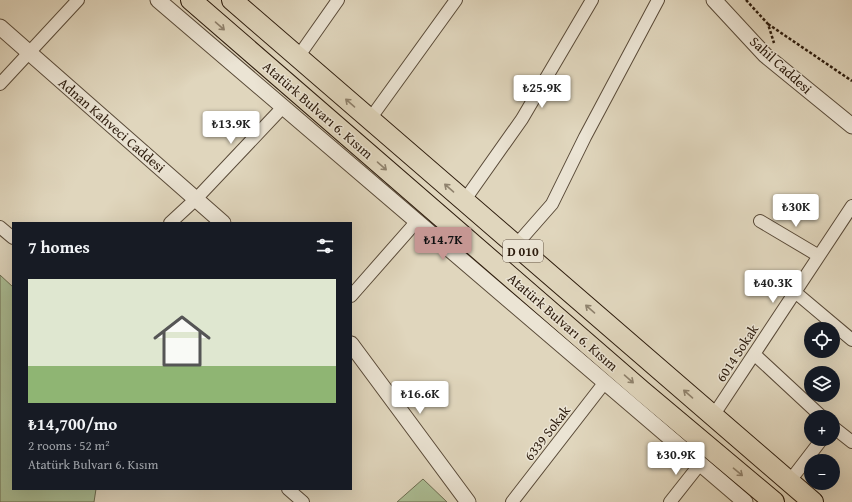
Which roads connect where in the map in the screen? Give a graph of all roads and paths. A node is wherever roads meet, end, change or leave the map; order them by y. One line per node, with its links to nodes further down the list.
1 (78, 0): 14 (street)
2 (158, 0): 18 (street)
3 (191, 0): 51 (highway, Atatürk Bulvarı 6. Kısım / D 010, one-way to 51)
4 (232, 0): 15 (highway, Atatürk Bulvarı 6. Kısım / D 010)
5 (338, 0): 15 (street)
6 (456, 0): 19 (street)
7 (592, 0): 22 (street)
8 (658, 0): 30 (street)
9 (714, 0): 20 (street, Sahil Caddesi)
10 (746, 0): 11 (path)
11 (768, 24): 13 (path); 16 (path)
12 (0, 27): 14 (street, Adnan Kahveci Caddesi)
13 (774, 44)
14 (29, 52): 17 (street); 21 (street, Adnan Kahveci Caddesi)
15 (298, 57): 19 (highway, Atatürk Bulvarı 6. Kısım / D 010, one-way to 15)
16 (852, 81)
17 (0, 84)
18 (283, 107): 21 (street); 25 (street)
19 (370, 119): 22 (highway, Atatürk Bulvarı 6. Kısım / D 010, one-way to 19)
20 (852, 126)
21 (196, 200): 26 (street); 27 (street, Adnan Kahveci Caddesi)
22 (464, 201): 30 (highway, Atatürk Bulvarı 6. Kısım / D 010)
23 (852, 206): 31 (street, 6014 Sokak)
24 (760, 220): 31 (street)
25 (417, 221): 33 (street); 37 (street)
26 (171, 222)
27 (222, 222)
28 (0, 227): 29 (street)
29 (12, 237)
30 (516, 245): 39 (highway, Atatürk Bulvarı 6. Kısım / D 010, one-way to 30)
31 (819, 256): 32 (street, 6014 Sokak)
32 (796, 292): 34 (street); 36 (street, 6014 Sokak)
33 (352, 295)
34 (852, 340)
35 (352, 345): 47 (street)
36 (754, 354): 38 (street); 39 (street, 6014 Sokak)
37 (605, 382): 43 (street); 48 (street, 6339 Sokak)
38 (814, 410)
39 (713, 416): 44 (highway, Atatürk Bulvarı 6. Kısım / D 010)
40 (840, 433): 41 (street)
41 (852, 442)
42 (817, 446): 44 (street)
43 (700, 464): 49 (street); 50 (street)
44 (789, 482): 52 (highway, Atatürk Bulvarı 6. Kısım / D 010)
45 (289, 490): 46 (street)
46 (304, 502)
47 (468, 502)
48 (512, 502)
49 (670, 502)
50 (745, 502)
51 (774, 502)
52 (813, 502)

